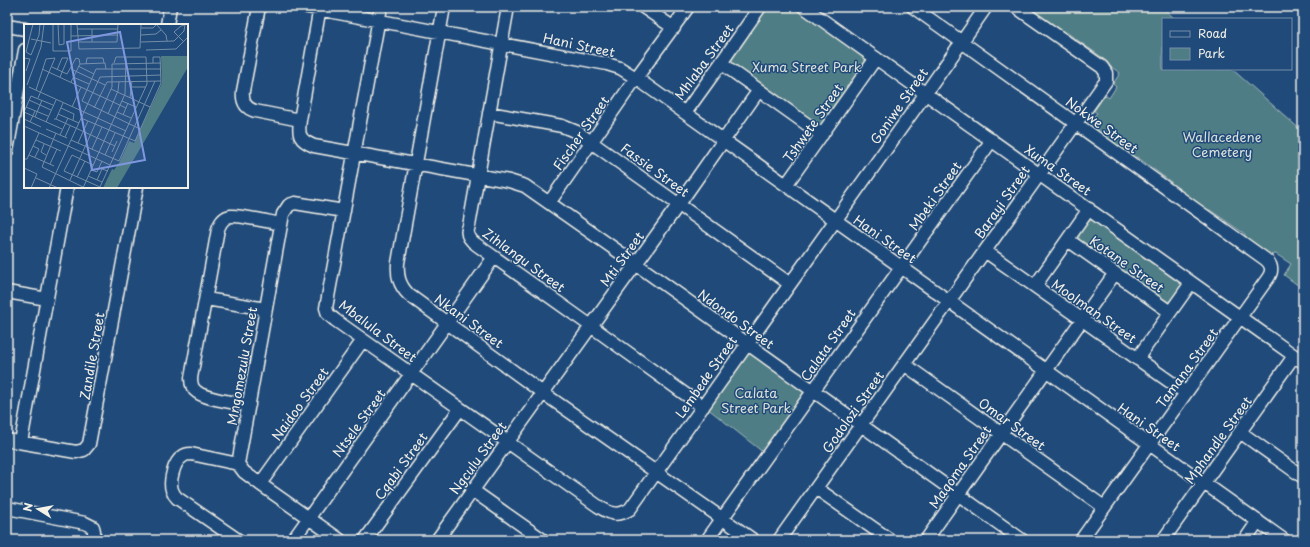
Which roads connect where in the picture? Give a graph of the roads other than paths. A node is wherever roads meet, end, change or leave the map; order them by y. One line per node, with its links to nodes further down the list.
1 (170, 7): 16 (street)
2 (259, 7): 31 (street)
3 (308, 7): 14 (street, Hani Street)
4 (381, 7): 15 (street, Mbalula Street)
5 (444, 7): 20 (street, Nkani Street)
6 (508, 7): 22 (street, Zihlangu Street)
7 (643, 7): 18 (street)
8 (688, 7): 18 (street, Fischer Street)
9 (760, 7): 25 (street, Mhlaba Street)
10 (804, 7): 24 (street, Xuma Street)
11 (913, 7): 21 (street, Nokwe Street)
12 (986, 7): 21 (street, Goniwe Street)
13 (1016, 7): 32 (street, Barayi Street)
14 (320, 8): 15 (street, Hani Street); 31 (street, Ndondo Street)
15 (378, 20): 20 (street, Hani Street); 38 (street, Mbalula Street)
16 (167, 24)
17 (7, 26): 19 (street)
18 (674, 28): 26 (street, Fischer Street)
19 (24, 29)
20 (439, 32): 22 (street, Hani Street); 39 (street, Nkani Street)
21 (961, 41): 28 (street, Goniwe Street); 32 (street, Nokwe Street)
22 (501, 44): 26 (street, Hani Street); 29 (street, Zihlangu Street)
23 (24, 56): 37 (street)
24 (876, 58): 28 (street, Xuma Street); 33 (street, Tshwete Street)
25 (721, 63): 27 (street); 30 (street, Mhlaba Street)
26 (636, 78): 30 (street, Hani Street); 36 (street, Fischer Street)
27 (759, 90): 33 (street); 35 (street, Mti Street)
28 (926, 93): 34 (street, Xuma Street); 49 (street, Goniwe Street)
29 (489, 113): 36 (street, Fassie Street); 41 (street, Zihlangu Street)
30 (685, 113): 35 (street, Hani Street)
31 (300, 120): 38 (street, Ndondo Street)
32 (1075, 123): 40 (street, Barayi Street); 56 (street, Nokwe Street)
33 (822, 135): 42 (street, Tshwete Street)
34 (992, 140): 40 (street, Xuma Street); 55 (street, Mbeki Street)
35 (724, 141): 42 (street, Hani Street); 46 (street, Mti Street)
36 (592, 142): 45 (street, Fischer Street); 46 (street, Fassie Street)
37 (7, 151)
38 (354, 153): 39 (street, Ndondo Street); 48 (street, Mbalula Street)
39 (416, 164): 41 (street, Ndondo Street); 69 (street, Nkani Street)
40 (1039, 174): 47 (street, Xuma Street); 52 (street, Barayi Street)
41 (478, 175): 45 (street, Ndondo Street); 53 (street, Zihlangu Street)
42 (786, 185): 49 (street, Hani Street)
43 (67, 188): 63 (street)
44 (137, 188): 88 (street, Zandile Street)
45 (549, 203): 54 (street, Ndondo Street)
46 (679, 204): 54 (street, Mti Street); 59 (street, Fassie Street)
47 (1089, 209): 51 (street); 58 (street, Xuma Street)
48 (344, 211): 50 (street, Mngomezulu Street); 71 (street, Mbalula Street)
49 (835, 220): 55 (street, Hani Street); 59 (street, Lembede Street)
50 (281, 224): 62 (street); 65 (street, Mngomezulu Street)
51 (1068, 240): 57 (street, Kotane Street); 60 (street)
52 (985, 251): 60 (street, Moolman Street); 64 (street, Barayi Street)
53 (494, 257): 69 (street, Ntsele Street); 70 (street, Zihlangu Street)
54 (636, 264): 70 (street, Mti Street); 72 (street, Ndondo Street)
55 (901, 267): 64 (street, Hani Street); 78 (street, Calata Street)
56 (1271, 269): 67 (street, Tamana Street)
57 (1115, 273): 66 (street, Kotane Street); 68 (street, Maqoma Street)
58 (1191, 283): 66 (street); 67 (street, Xuma Street)
59 (790, 284): 72 (street, Lembede Street)
60 (1035, 286): 68 (street, Moolman Street)
61 (7, 292): 63 (street)
62 (206, 299): 65 (street); 81 (street)
63 (47, 300): 88 (street)
64 (949, 301): 75 (street, Godolozi Street); 76 (street, Hani Street)
65 (266, 309): 81 (street, Mngomezulu Street)
66 (1170, 312): 73 (street)
67 (1240, 318): 74 (street, Xuma Street); 80 (street, Tamana Street)
68 (1082, 320): 73 (street, Moolman Street); 76 (street, Maqoma Street)
69 (448, 322): 77 (street, Ntsele Street); 79 (street, Nkani Street)
70 (591, 326): 79 (street, Mti Street); 82 (street, Zihlangu Street)
71 (364, 340): 77 (street, Mbalula Street); 95 (street, Naidoo Street)
72 (747, 344): 78 (street, Ndondo Street); 82 (street, Lembede Street)
73 (1137, 359): 80 (street, Moolman Street)
74 (1299, 359): 85 (street, Mphandle Street)
75 (904, 364): 84 (street, Godolozi Street); 86 (street, Omar Street)
76 (1046, 370): 86 (street, Maqoma Street); 90 (street, Hani Street)
77 (411, 374): 83 (street, Mbalula Street); 101 (street, Ntsele Street)
78 (813, 391): 84 (street, Ndondo Street); 102 (street, Calata Street)
79 (543, 392): 89 (street, Ngculu Street); 92 (street, Nkani Street)
80 (1186, 393): 90 (street, Tamana Street)
81 (249, 405): 91 (street, Mngomezulu Street)
82 (703, 407): 92 (street, Lembede Street)
83 (460, 409): 89 (street, Mbalula Street); 108 (street, Cqabi Street)
84 (861, 425): 96 (street, Godolozi Street); 98 (street, Ndondo Street)
85 (1240, 432): 93 (street); 94 (street, Mphandle Street)
86 (1001, 434): 98 (street, Maqoma Street); 99 (street, Omar Street)
87 (7, 440): 88 (street, Zandile Street)
88 (21, 442)
89 (507, 442): 92 (street, Mbalula Street); 97 (street, Ngculu Street)
90 (1149, 444): 94 (street, Hani Street); 99 (street, Tamana Street)
91 (238, 464): 95 (street); 105 (street)
92 (656, 473): 102 (street, Nkani Street)
93 (1303, 476)
94 (1204, 483): 103 (street, Hani Street); 118 (street, Mphandle Street)
95 (260, 484): 101 (street)
96 (816, 488): 113 (street, Godolozi Street); 114 (street)
97 (472, 490): 109 (street, Ngculu Street); 110 (street)
98 (958, 495): 115 (street, Maqoma Street); 116 (street, Ndondo Street)
99 (1104, 507): 117 (street, Tamana Street)
100 (7, 508): 104 (street)
101 (308, 518): 106 (street, Ntsele Street); 107 (street)
102 (723, 518): 111 (street, Calata Street); 112 (street, Nkani Street)
103 (1258, 521): 119 (street); 120 (street, Hani Street)
104 (94, 540)
105 (238, 540)
106 (292, 540)
107 (340, 540)
108 (365, 540)
109 (437, 540)
110 (543, 540)
111 (707, 540)
112 (753, 540)
113 (780, 540)
114 (890, 540)
115 (926, 540)
116 (1022, 540)
117 (1081, 540)
118 (1163, 540)
119 (1245, 540)
120 (1284, 540)

